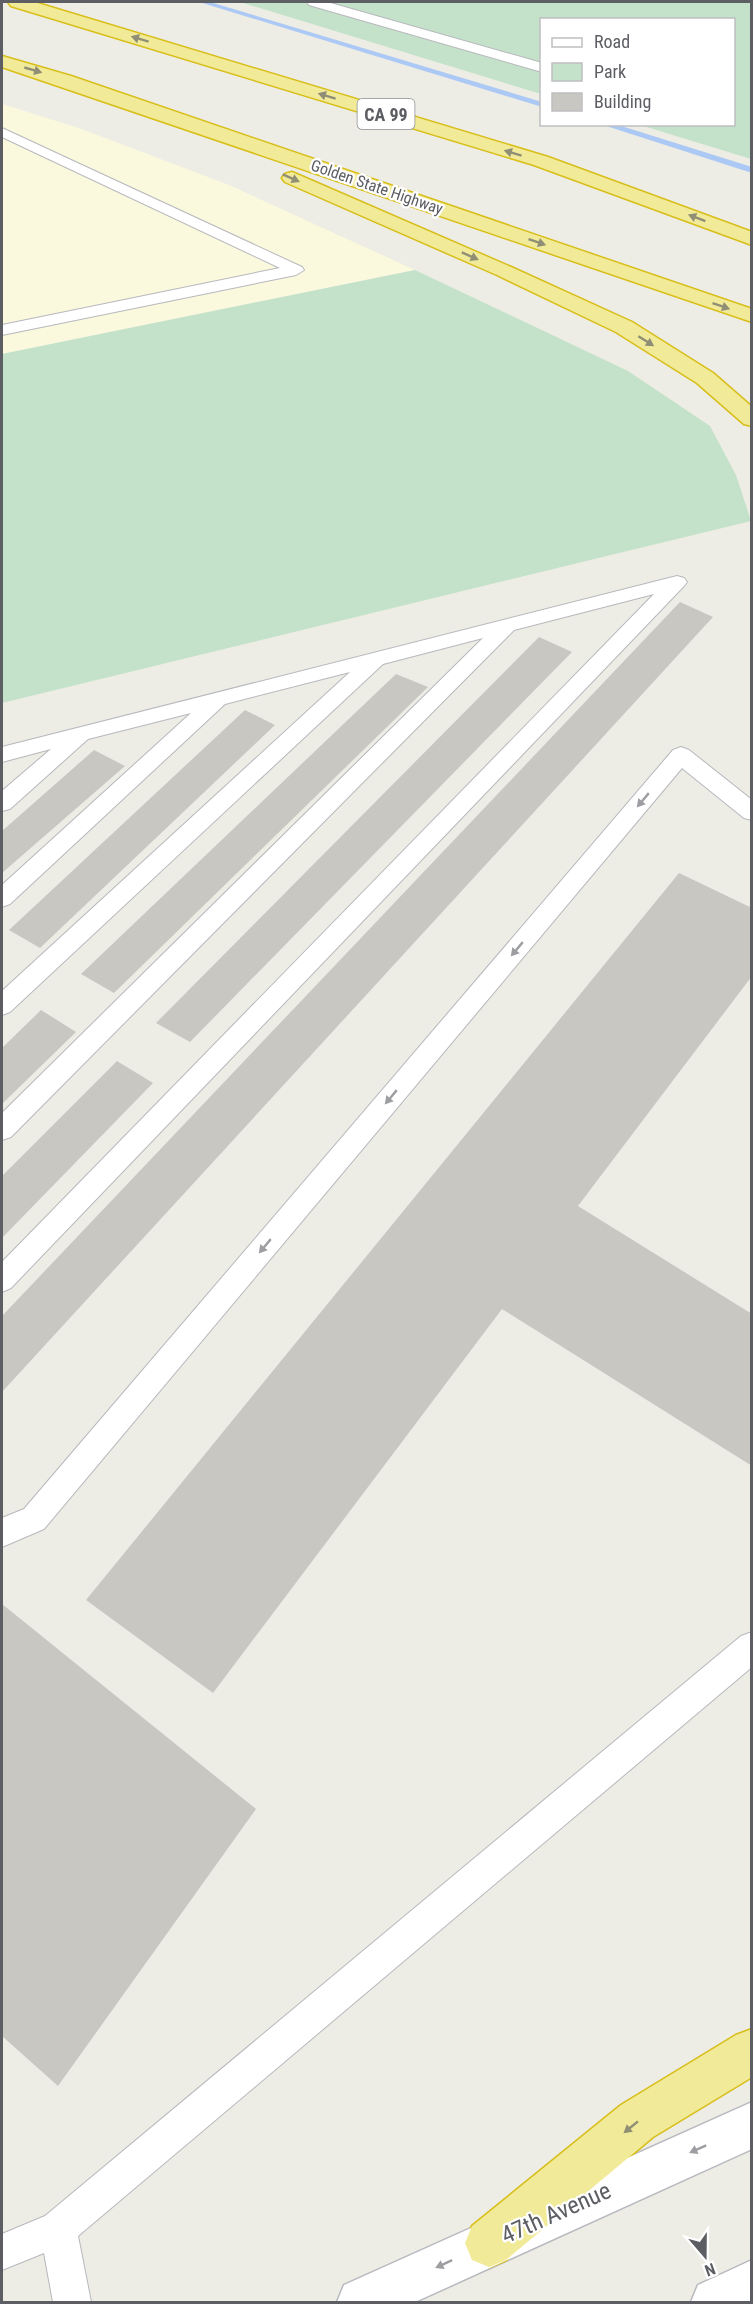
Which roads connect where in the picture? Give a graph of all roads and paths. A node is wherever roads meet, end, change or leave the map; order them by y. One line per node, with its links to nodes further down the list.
1 (17, 2): 7 (highway, CA 99, one-way to 1)
2 (314, 2): 4 (lane)
3 (2, 61): 5 (highway, Golden State Highway, one-way to 5)
4 (540, 67)
5 (64, 80): 8 (highway, Golden State Highway, one-way to 8); 10 (highway, one-way to 10)
6 (2, 132): 9 (lane)
7 (752, 238)
8 (752, 316)
9 (2, 330)
10 (752, 419)
11 (507, 626): 12 (lane); 20 (lane); 21 (lane)
12 (377, 659): 13 (lane); 19 (lane)
13 (219, 699): 14 (lane); 18 (lane)
14 (83, 734): 15 (lane); 16 (lane)
15 (2, 754)
16 (2, 803)
17 (752, 812): 22 (lane, one-way to 22)
18 (2, 898)
19 (2, 1005)
20 (2, 1129)
21 (2, 1280)
22 (2, 1533)
23 (752, 1647): 26 (lane)
24 (752, 2051): 27 (highway, one-way to 27)
25 (752, 2125): 27 (main road, 47th Avenue, one-way to 27)
26 (57, 2229): 28 (lane); 30 (lane)
27 (489, 2243): 31 (main road, 47th Avenue, one-way to 31)
28 (2, 2252)
29 (752, 2284): 32 (main road)
30 (72, 2302)
31 (361, 2302)
32 (715, 2302)

